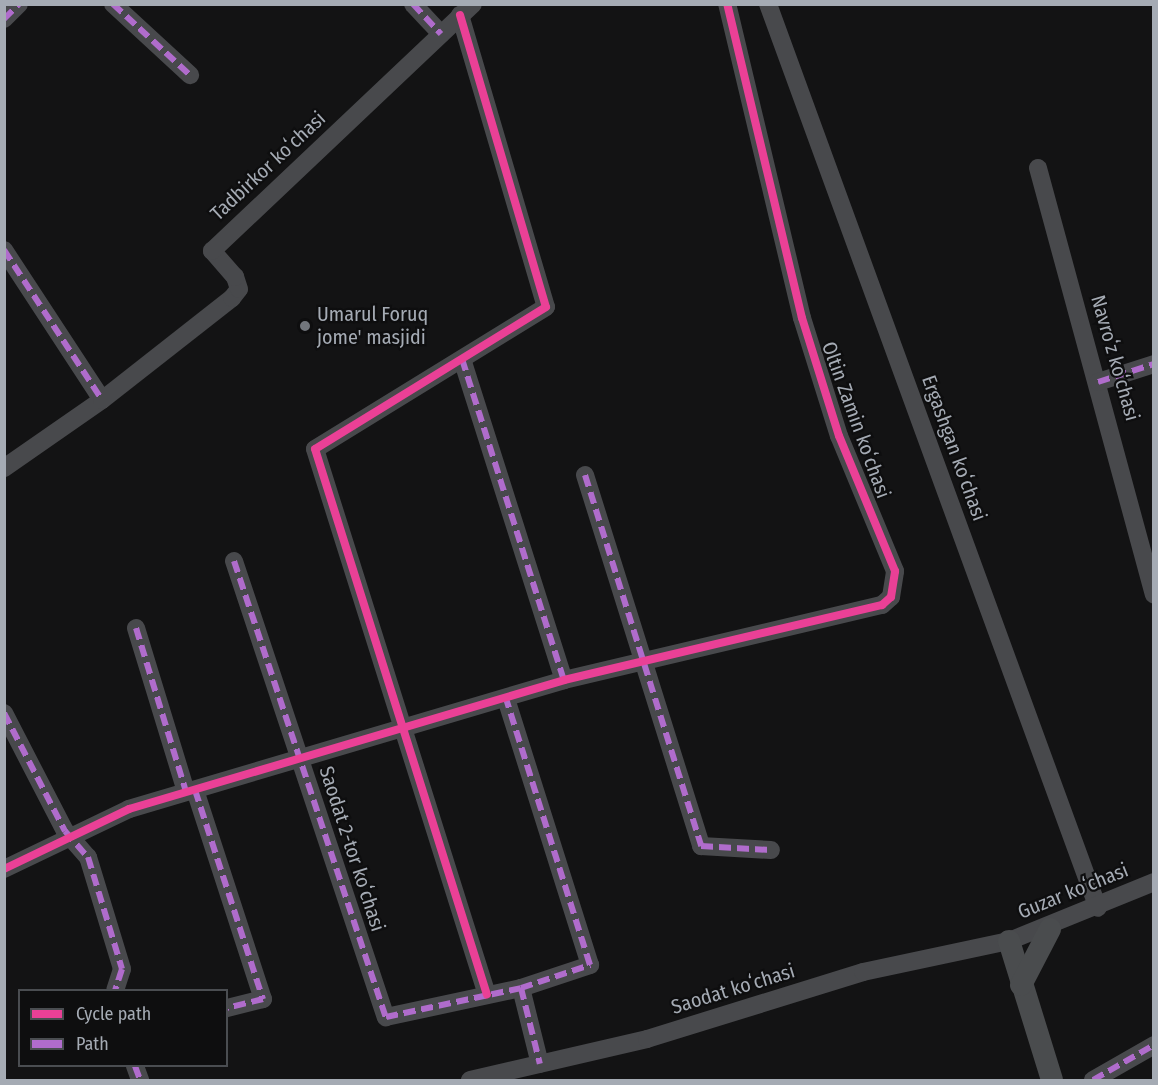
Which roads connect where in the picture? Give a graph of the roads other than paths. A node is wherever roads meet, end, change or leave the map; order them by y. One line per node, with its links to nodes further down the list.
1 (19, 4): 7 (street)
2 (113, 4): 9 (street)
3 (413, 4): 8 (street)
4 (727, 4): 21 (street, Oltin Zamin koʻchasi)
5 (768, 4): 32 (street, Ergashgan koʻchasi)
6 (467, 10): 8 (street, Tadbirkor koʻchasi); 12 (street)
7 (5, 18)
8 (441, 34): 15 (street, Tadbirkor koʻchasi)
9 (190, 75)
10 (1038, 168): 14 (street, Navroʻz koʻchasi)
11 (4, 250): 15 (street)
12 (462, 359): 22 (street); 25 (street)
13 (1154, 364): 14 (street)
14 (1098, 382): 19 (street, Navroʻz koʻchasi)
15 (102, 400): 16 (street, Tadbirkor koʻchasi)
16 (4, 468)
17 (585, 475): 21 (street)
18 (234, 561): 26 (street, Saodat 2-tor koʻchasi)
19 (1154, 595)
20 (136, 628): 27 (street)
21 (646, 659): 22 (street, Oltin Zamin koʻchasi); 29 (street)
22 (564, 680): 23 (street, Oltin Zamin koʻchasi)
23 (506, 698): 25 (street, Oltin Zamin koʻchasi); 36 (street)
24 (4, 713): 28 (street)
25 (404, 730): 26 (street, Oltin Zamin koʻchasi); 38 (street)
26 (300, 760): 27 (street, Oltin Zamin koʻchasi); 38 (street, Saodat 2-tor koʻchasi)
27 (191, 791): 28 (street, Oltin Zamin koʻchasi); 39 (street)
28 (70, 837): 30 (street, Oltin Zamin koʻchasi); 37 (street)
29 (771, 850)
30 (4, 869)
31 (1154, 882): 32 (street, Guzar koʻchasi)
32 (1098, 908): 33 (street, Guzar koʻchasi)
33 (1050, 928): 34 (street, Guzar koʻchasi); 35 (main road)
34 (1009, 940): 35 (main road); 41 (street, Saodat koʻchasi)
35 (1021, 985): 44 (main road)
36 (521, 988): 38 (street); 41 (street)
37 (115, 989)
38 (488, 995)
39 (228, 1008)
40 (1154, 1044): 45 (street)
41 (540, 1064): 42 (street, Saodat koʻchasi)
42 (505, 1076): 43 (street, Saodat koʻchasi)
43 (470, 1080)
44 (1052, 1080)
45 (1093, 1080)

